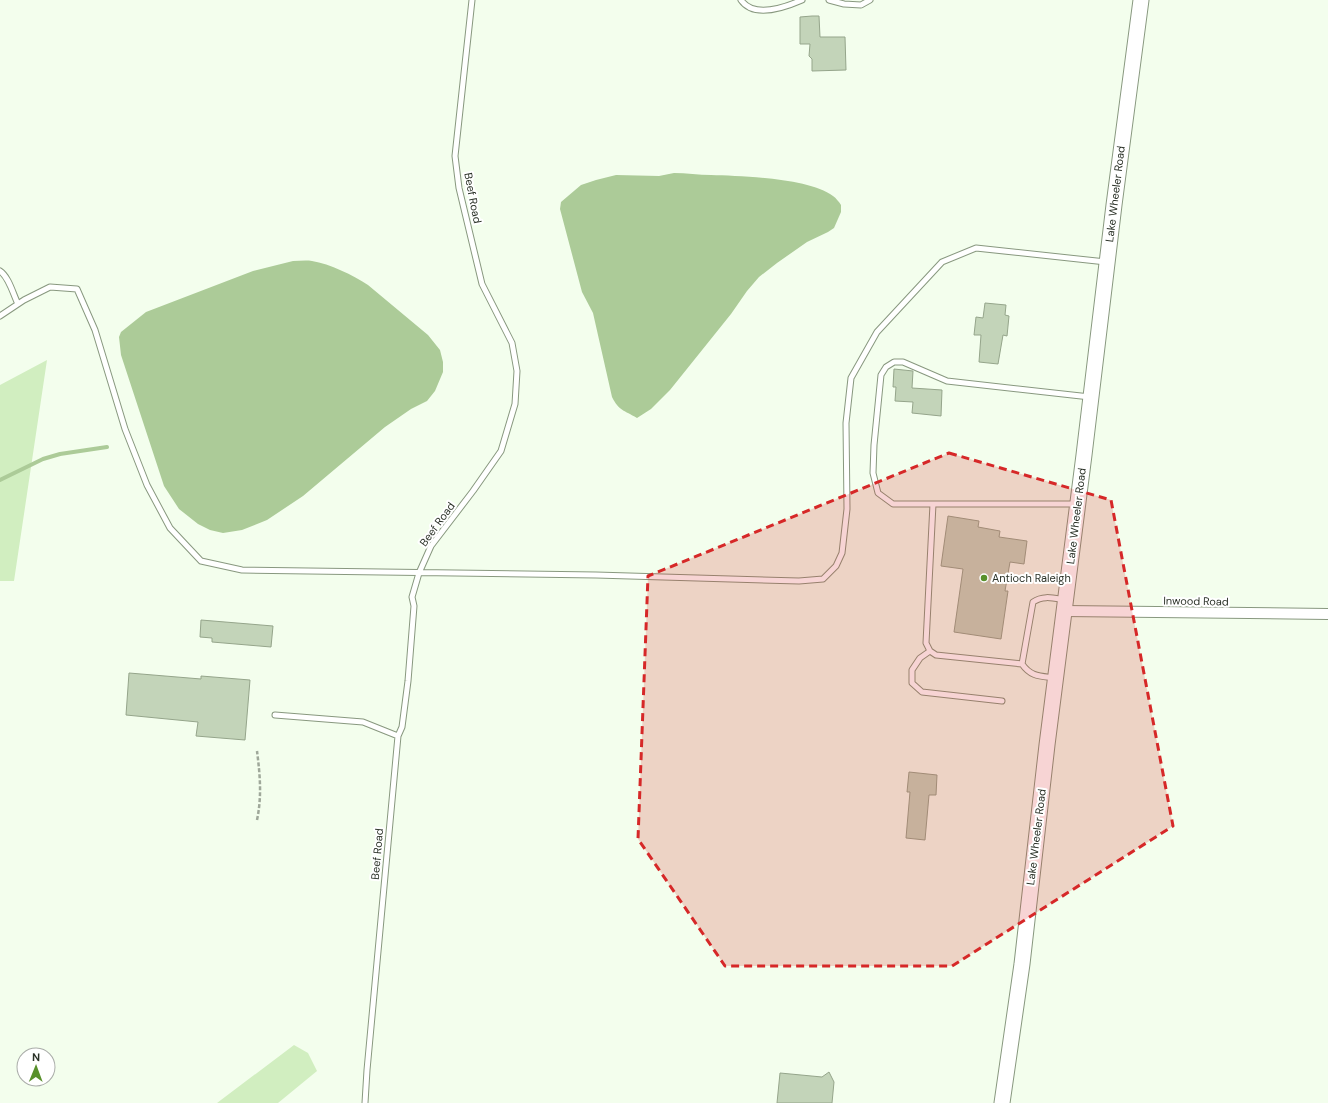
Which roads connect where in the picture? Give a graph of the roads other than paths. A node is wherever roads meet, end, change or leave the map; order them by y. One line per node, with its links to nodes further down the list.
1 (472, 0): 14 (lane, Beef Road)
2 (741, 0): 3 (lane)
3 (802, 0)
4 (829, 0): 5 (lane)
5 (870, 0)
6 (1141, 0): 7 (street, Lake Wheeler Road)
7 (1107, 262): 11 (street, Lake Wheeler Road); 14 (lane)
8 (0, 271): 9 (lane)
9 (18, 304): 10 (lane); 14 (lane)
10 (0, 316)
11 (1091, 397): 12 (lane); 13 (street, Lake Wheeler Road)
12 (933, 504): 13 (lane); 17 (lane)
13 (1078, 504): 15 (street, Lake Wheeler Road)
14 (419, 573): 22 (lane, Beef Road)
15 (1065, 605): 16 (street, Inwood Road); 18 (lane); 19 (street, Lake Wheeler Road)
16 (1328, 614)
17 (930, 650): 18 (lane); 20 (lane)
18 (1022, 664): 19 (lane)
19 (1056, 678): 24 (street, Lake Wheeler Road)
20 (1002, 701)
21 (275, 715): 22 (lane)
22 (398, 736): 23 (lane, Beef Road)
23 (365, 1103)
24 (1002, 1103)

